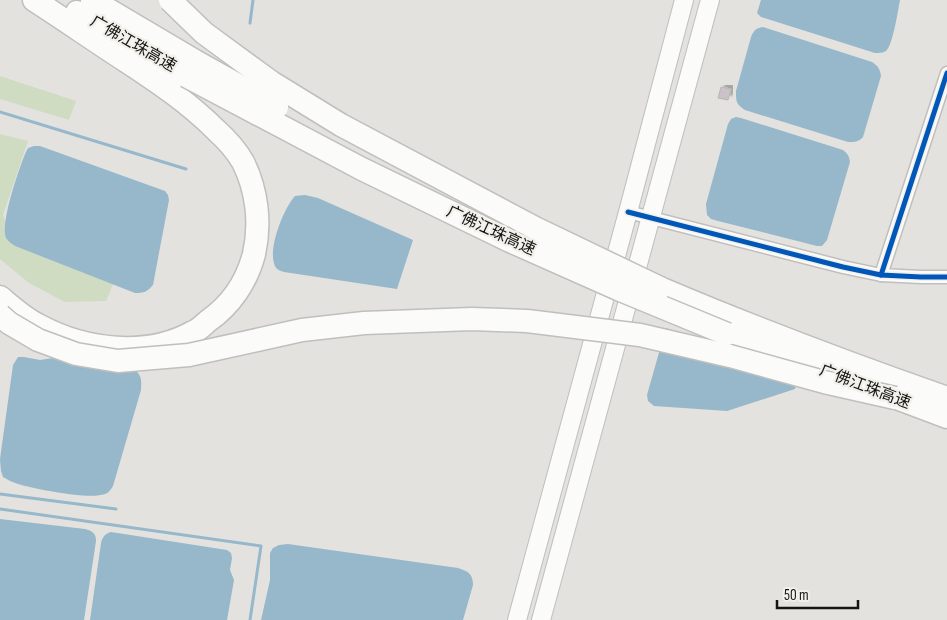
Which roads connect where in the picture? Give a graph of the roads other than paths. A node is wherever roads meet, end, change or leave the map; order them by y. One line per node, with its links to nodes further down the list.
1 (34, 0): 8 (highway)
2 (57, 0): 8 (highway, 广佛江珠高速)
3 (92, 0): 8 (highway, 广佛江珠高速)
4 (170, 0): 13 (highway, bridge)
5 (684, 0): 9 (main road)
6 (710, 0): 10 (main road)
7 (947, 73): 11 (street)
8 (185, 76): 13 (highway, 广佛江珠高速, bridge); 14 (highway); 16 (highway, 广佛江珠高速, bridge)
9 (628, 212): 10 (street); 19 (main road)
10 (652, 218): 11 (street); 20 (main road)
11 (881, 275): 12 (street)
12 (947, 277)
13 (660, 288): 17 (highway, 广佛江珠高速)
14 (0, 297)
15 (0, 315): 16 (highway, bridge)
16 (894, 398): 18 (highway, 广佛江珠高速)
17 (947, 398)
18 (947, 417)
19 (517, 620)
20 (541, 620)

